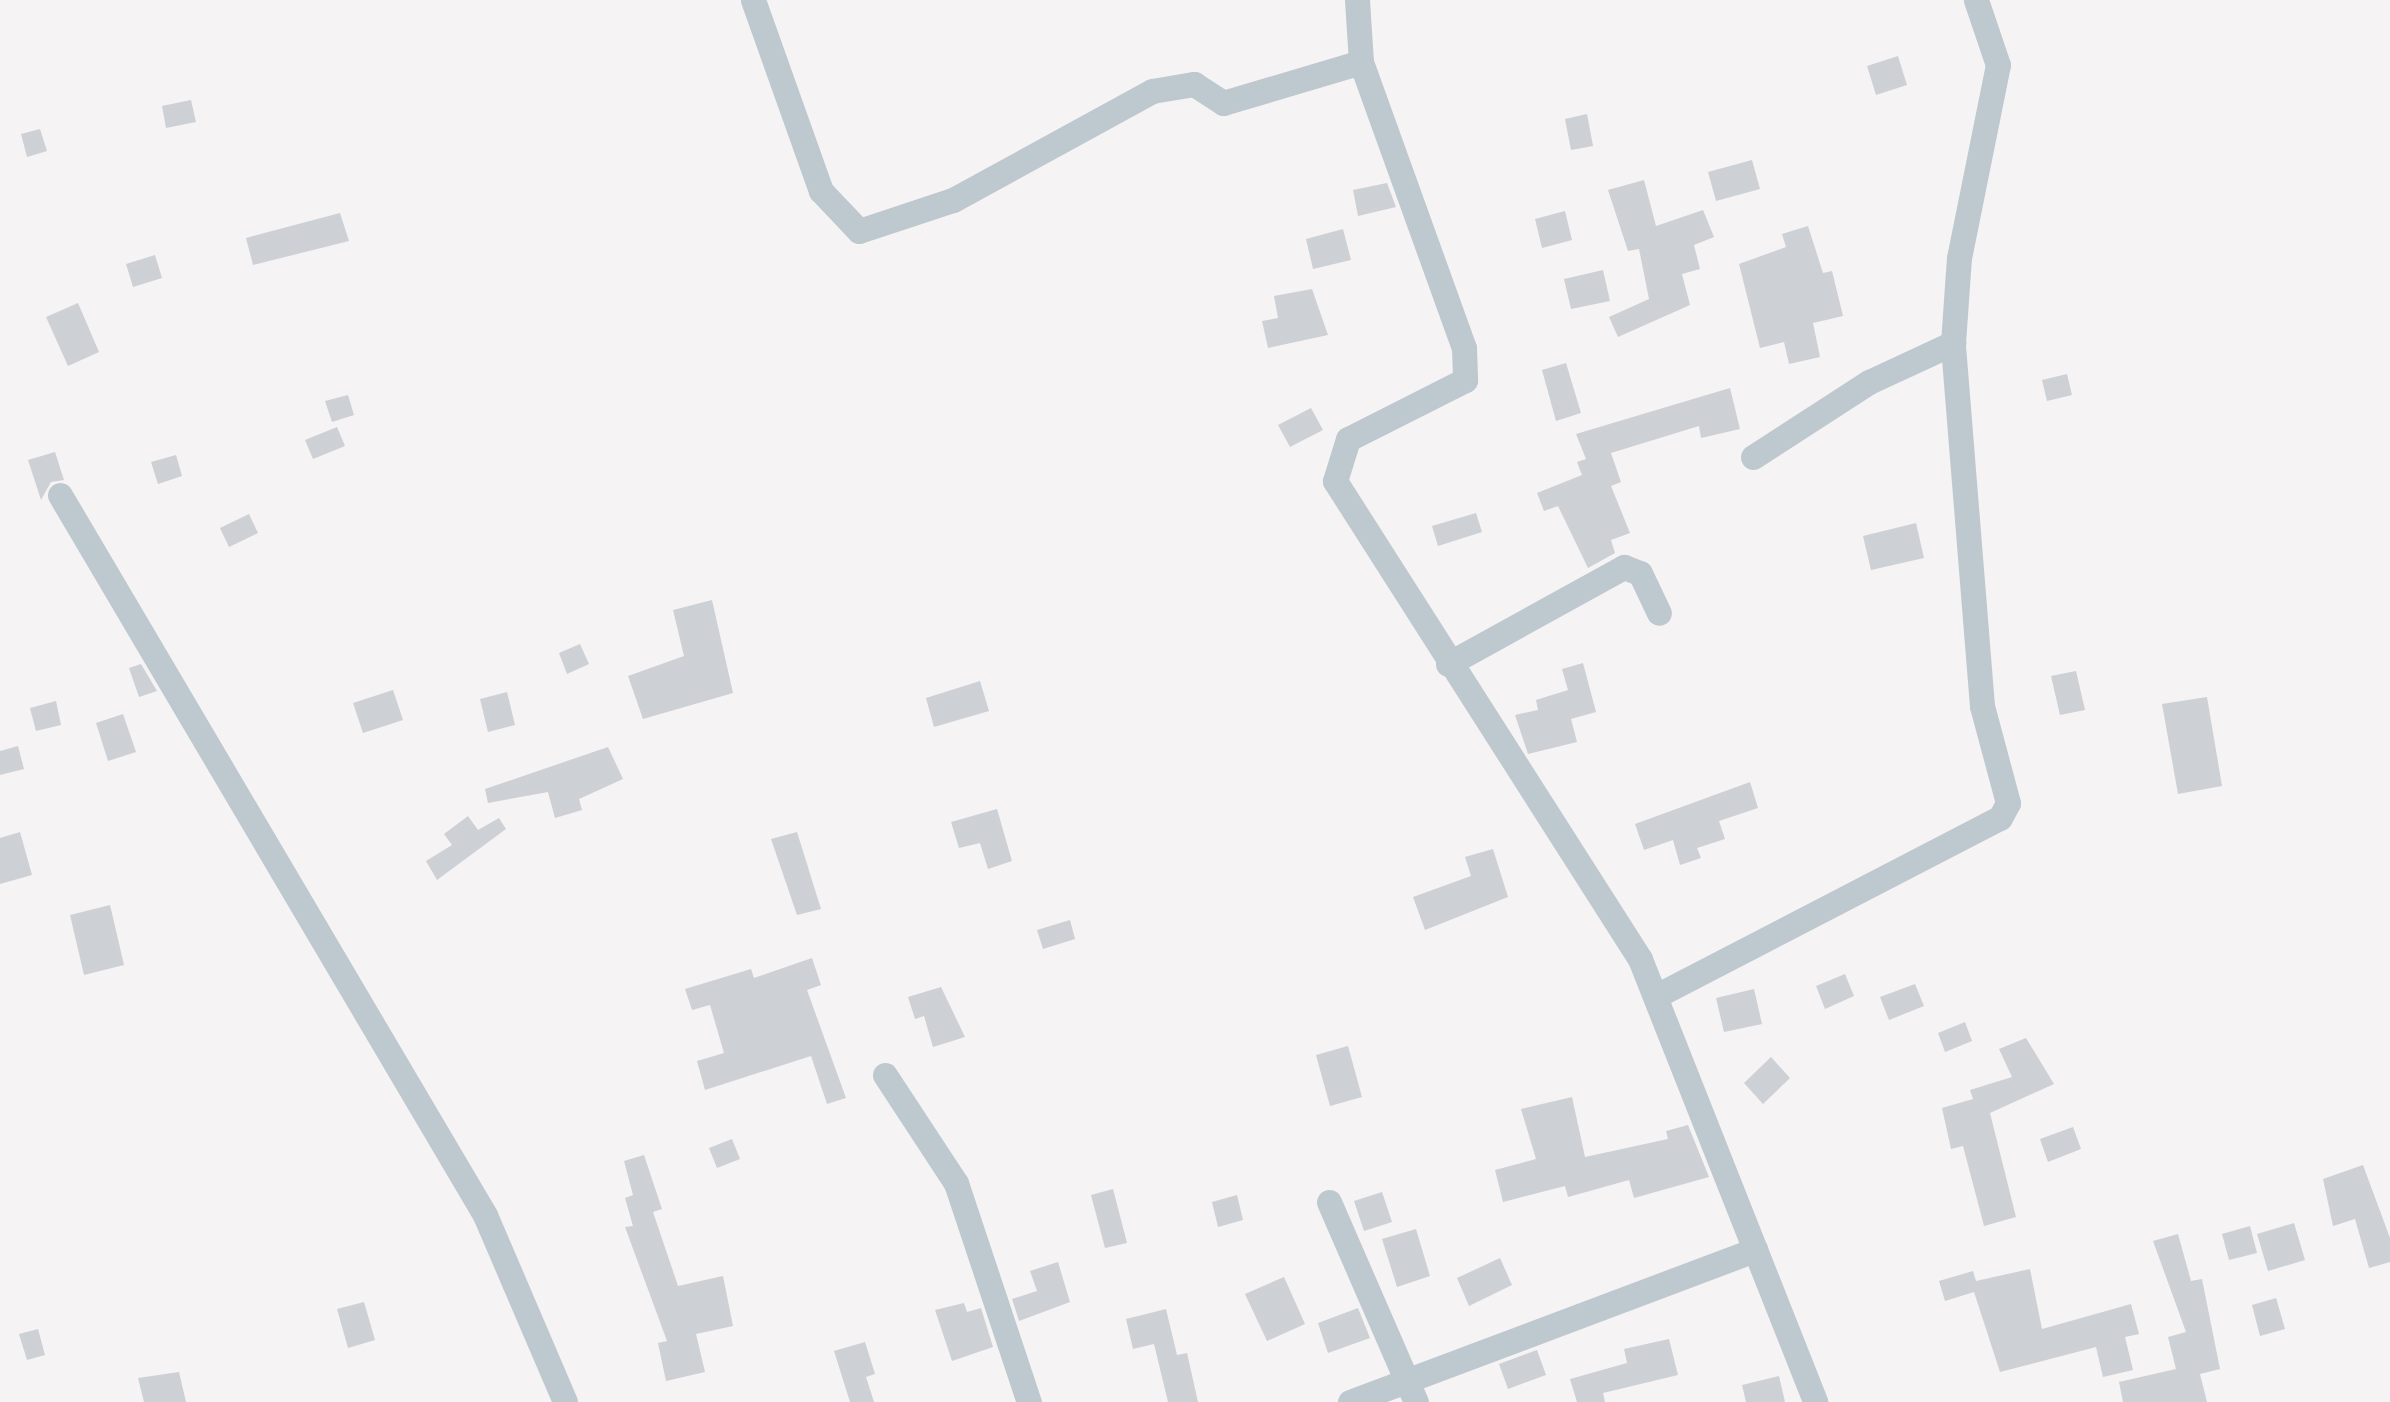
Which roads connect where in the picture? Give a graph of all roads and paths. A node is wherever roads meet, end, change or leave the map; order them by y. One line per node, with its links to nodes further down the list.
1 (753, 0): 4 (street)
2 (1357, 0): 4 (street)
3 (1976, 0): 5 (street)
4 (1361, 62): 9 (street)
5 (1953, 342): 6 (street); 10 (street)
6 (1752, 457)
7 (60, 495): 15 (street)
8 (1659, 613): 9 (street)
9 (1448, 664): 10 (street)
10 (1656, 996): 13 (street)
11 (885, 1075): 16 (street)
12 (1329, 1202): 14 (street)
13 (1755, 1250): 14 (street); 18 (street)
14 (1412, 1392): 17 (street)
15 (565, 1402)
16 (1029, 1402)
17 (1350, 1402)
18 (1815, 1402)

